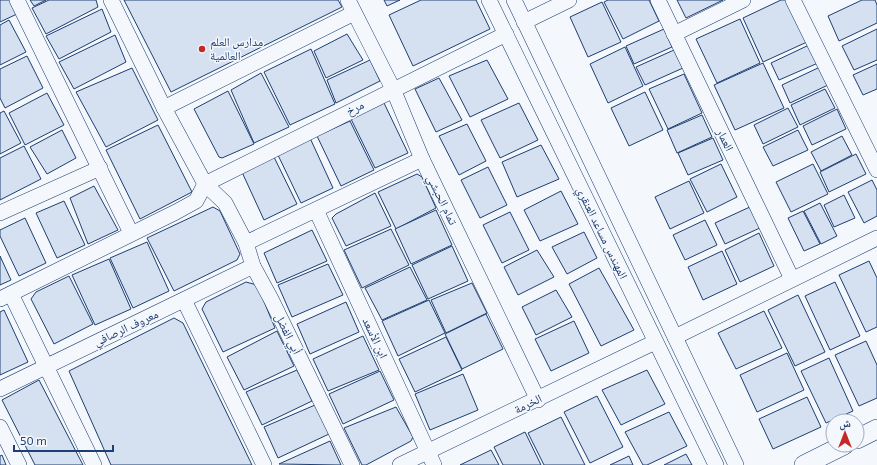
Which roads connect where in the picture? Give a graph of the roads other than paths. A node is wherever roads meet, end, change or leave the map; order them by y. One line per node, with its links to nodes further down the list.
1 (17, 0): 16 (street)
2 (111, 0): 14 (street)
3 (489, 0): 11 (street, المهندس مساعد العنقري)
4 (514, 0): 10 (street, المهندس مساعد العنقري)
5 (569, 0): 10 (street)
6 (658, 0): 12 (street, العمار)
7 (743, 0): 12 (street)
8 (793, 0): 17 (street)
9 (351, 6): 13 (street, تمام الحبشي); 14 (street)
10 (524, 22): 28 (street, المهندس مساعد العنقري)
11 (506, 34): 13 (street, مرخ); 29 (street, المهندس مساعد العنقري)
12 (674, 34): 25 (street, العمار)
13 (393, 89): 15 (street, تمام الحبشي); 18 (street, مرخ)
14 (164, 108): 18 (street)
15 (422, 159): 19 (street); 32 (street, تمام الحبشي)
16 (100, 168): 20 (street); 21 (street)
17 (877, 170)
18 (206, 184): 21 (street); 23 (street, أبي الفضل)
19 (316, 210): 23 (street); 37 (street, ابن الأسعد)
20 (0, 213)
21 (131, 233): 26 (street)
22 (877, 238): 25 (street)
23 (246, 243): 24 (street, أبي الفضل)
24 (252, 266): 27 (street, معروف الرصافي); 41 (street, أبي الفضل)
25 (792, 279): 28 (street)
26 (6, 296): 30 (street)
27 (184, 300): 30 (street, معروف الرصافي); 40 (street)
28 (675, 337): 44 (street, المهندس مساعد العنقري)
29 (655, 342): 32 (street, الخرمة); 43 (street, المهندس مساعد العنقري)
30 (46, 366): 31 (street, معروف الرصافي); 39 (street)
31 (0, 389)
32 (538, 400): 37 (street, الخرمة)
33 (0, 427): 38 (street)
34 (877, 429): 35 (main road)
35 (865, 435)
36 (828, 453): 45 (main road)
37 (431, 459): 42 (street, الخرمة)
38 (19, 465)
39 (94, 465)
40 (264, 465)
41 (352, 465)
42 (400, 465)
43 (716, 465)
44 (736, 465)
45 (804, 465)

